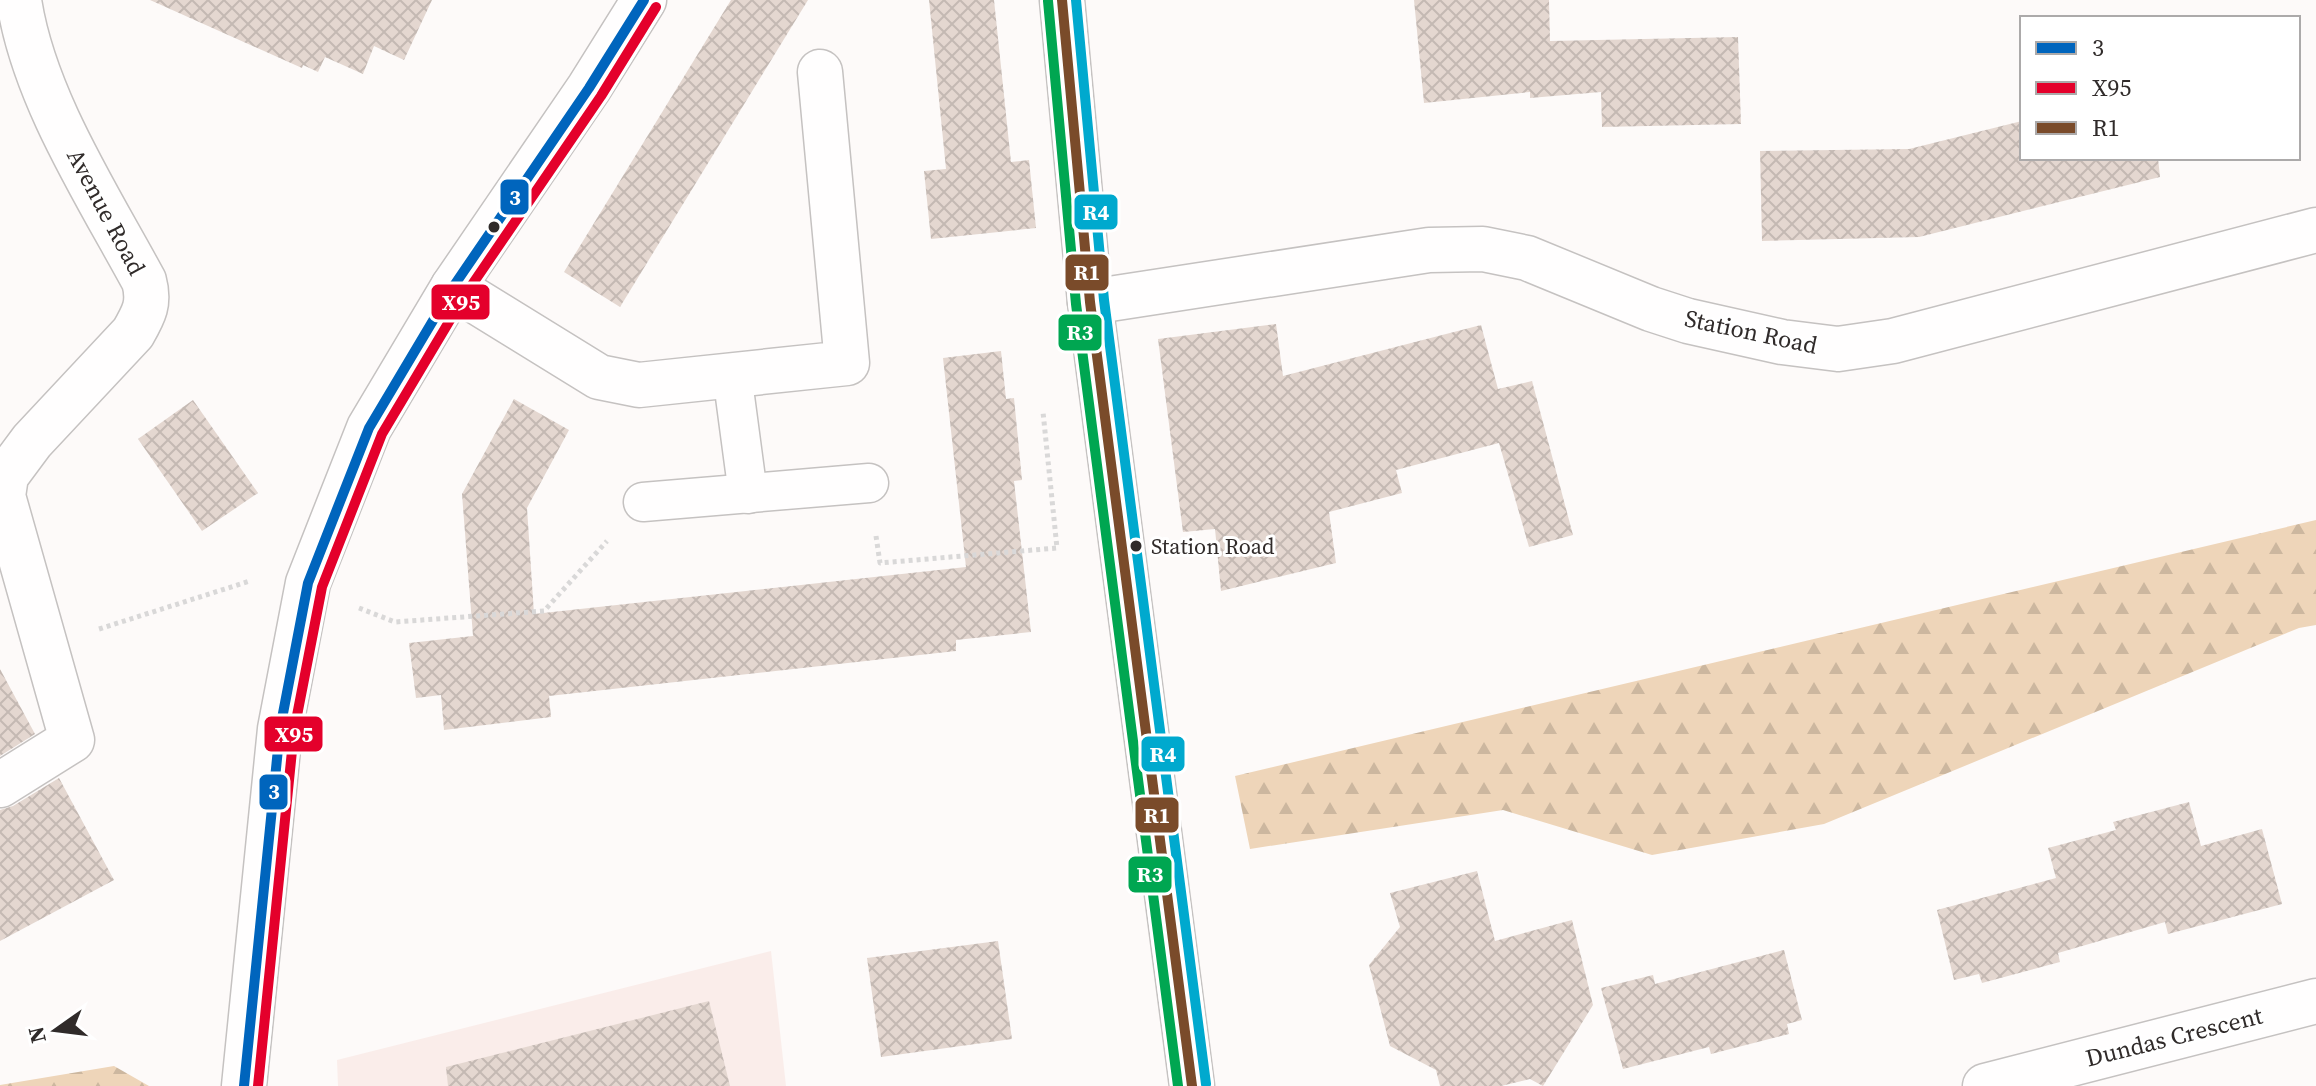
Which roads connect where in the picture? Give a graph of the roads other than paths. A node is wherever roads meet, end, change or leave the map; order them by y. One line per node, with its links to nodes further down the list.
1 (19, 0): 12 (street, Avenue Road)
2 (644, 0): 6 (street)
3 (1062, 0): 7 (street)
4 (820, 72): 8 (street)
5 (2316, 230): 7 (street, Station Road)
6 (453, 287): 8 (street); 14 (street)
7 (1090, 302): 15 (street)
8 (732, 374): 10 (lane)
9 (869, 483): 10 (lane)
10 (748, 494): 11 (lane)
11 (643, 502)
12 (0, 785)
13 (2316, 1001): 16 (street, Dundas Crescent)
14 (245, 1082)
15 (1192, 1086)
16 (1985, 1086)

